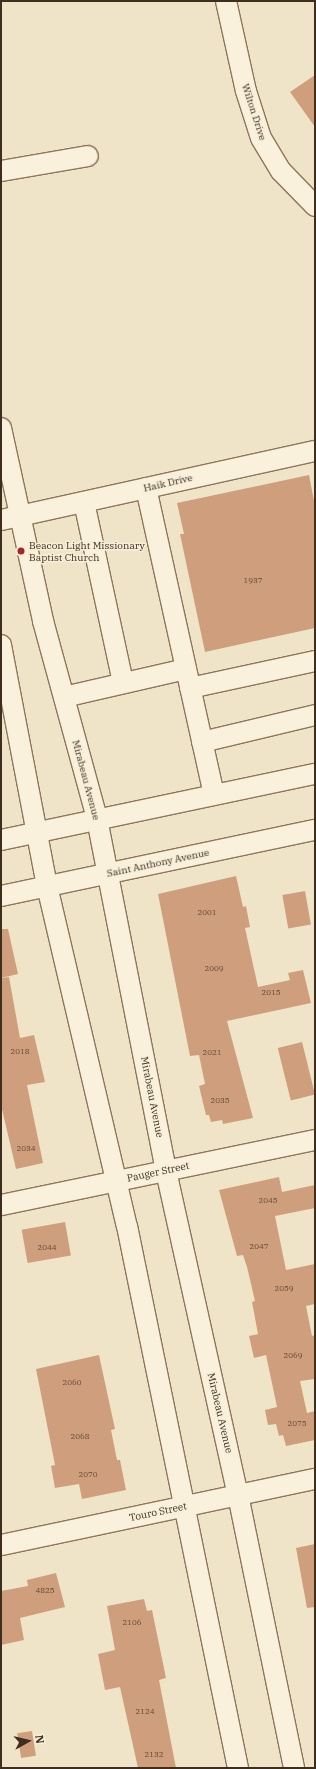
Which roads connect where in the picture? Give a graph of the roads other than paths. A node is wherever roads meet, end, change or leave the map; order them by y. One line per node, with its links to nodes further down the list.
1 (226, 1): 4 (street, Wilton Drive)
2 (88, 156): 3 (street)
3 (1, 171)
4 (315, 206)
5 (1, 428): 9 (street, Mirabeau Avenue)
6 (315, 450): 7 (street, Haik Drive)
7 (146, 488): 8 (street, Haik Drive); 12 (street)
8 (84, 502): 9 (street, Haik Drive); 13 (street)
9 (11, 518): 15 (street, Mirabeau Avenue)
10 (1, 645): 22 (street)
11 (315, 661): 14 (street)
12 (186, 669): 13 (street); 14 (street)
13 (123, 683): 15 (street)
14 (190, 688): 17 (street)
15 (64, 697): 20 (street, Mirabeau Avenue)
16 (315, 715): 17 (street)
17 (202, 742): 19 (street)
18 (315, 774): 19 (street)
19 (214, 795): 20 (street)
20 (97, 819): 22 (street); 24 (street, Mirabeau Avenue)
21 (315, 830): 24 (street, Saint Anthony Avenue)
22 (36, 833): 23 (street); 25 (street)
23 (1, 840)
24 (109, 873): 25 (street, Saint Anthony Avenue); 28 (street, Mirabeau Avenue)
25 (47, 886): 26 (street, Saint Anthony Avenue); 29 (street)
26 (1, 896)
27 (315, 1140): 28 (street, Pauger Street)
28 (166, 1171): 29 (street, Pauger Street); 32 (street, Mirabeau Avenue)
29 (117, 1181): 30 (street, Pauger Street); 33 (street)
30 (1, 1206)
31 (315, 1479): 32 (street, Touro Street)
32 (238, 1495): 33 (street, Touro Street); 36 (street, Mirabeau Avenue)
33 (185, 1506): 34 (street, Touro Street); 35 (street)
34 (1, 1545)
35 (238, 1768)
36 (294, 1768)

